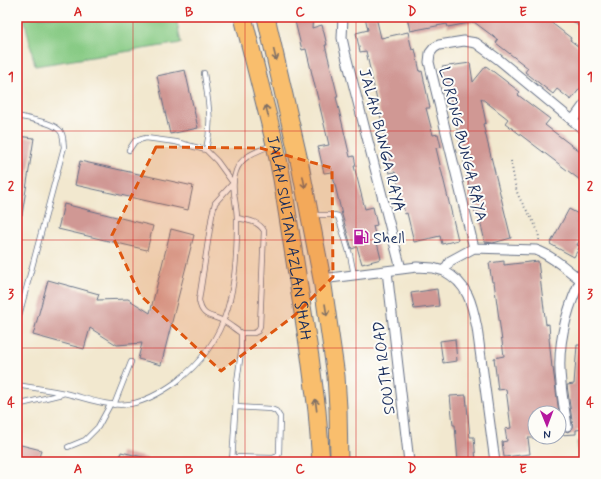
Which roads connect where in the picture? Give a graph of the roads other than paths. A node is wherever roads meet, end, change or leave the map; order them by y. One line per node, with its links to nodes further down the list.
1 (243, 17): 11 (highway, JALAN SULTAN AZLAN SHAH, one-way to 1)
2 (266, 17): 15 (highway, JALAN SULTAN AZLAN SHAH, one-way to 15)
3 (343, 17): 18 (street, JALAN BUNGA RAYA)
4 (576, 17): 5 (street)
5 (584, 24)
6 (204, 73): 13 (lane)
7 (584, 105): 9 (street)
8 (17, 116): 25 (lane)
9 (573, 120): 10 (street, LORONG BUNGA RAYA); 17 (street, LORONG BUNGA RAYA)
10 (584, 130)
11 (275, 144): 14 (lane); 35 (highway, JALAN SULTAN AZLAN SHAH, one-way to 11)
12 (128, 150): 13 (lane)
13 (206, 150): 14 (lane)
14 (233, 183): 16 (lane); 24 (lane)
15 (310, 215): 21 (lane); 23 (highway, JALAN SULTAN AZLAN SHAH)
16 (237, 218): 24 (lane); 26 (lane)
17 (474, 248): 20 (street); 22 (street)
18 (401, 269): 19 (street); 20 (street)
19 (387, 271): 21 (street); 42 (street, SOUTH ROAD)
20 (444, 271): 43 (street)
21 (354, 275): 23 (street)
22 (582, 276): 34 (street)
23 (322, 279): 33 (highway, JALAN SULTAN AZLAN SHAH, one-way to 33)
24 (224, 321): 26 (lane); 31 (lane)
25 (17, 324)
26 (241, 333): 32 (lane)
27 (132, 362): 31 (lane)
28 (17, 385): 29 (lane)
29 (64, 393): 30 (lane); 31 (lane)
30 (17, 405)
31 (112, 405): 36 (lane)
32 (236, 408): 37 (lane); 37 (lane)
33 (338, 408): 40 (highway, JALAN SULTAN AZLAN SHAH); 41 (highway)
34 (568, 426)
35 (320, 444): 38 (highway); 39 (highway, JALAN SULTAN AZLAN SHAH)
36 (68, 447)
37 (232, 459)
38 (318, 462)
39 (321, 462)
40 (339, 462)
41 (350, 462)
42 (409, 462)
43 (494, 462)

